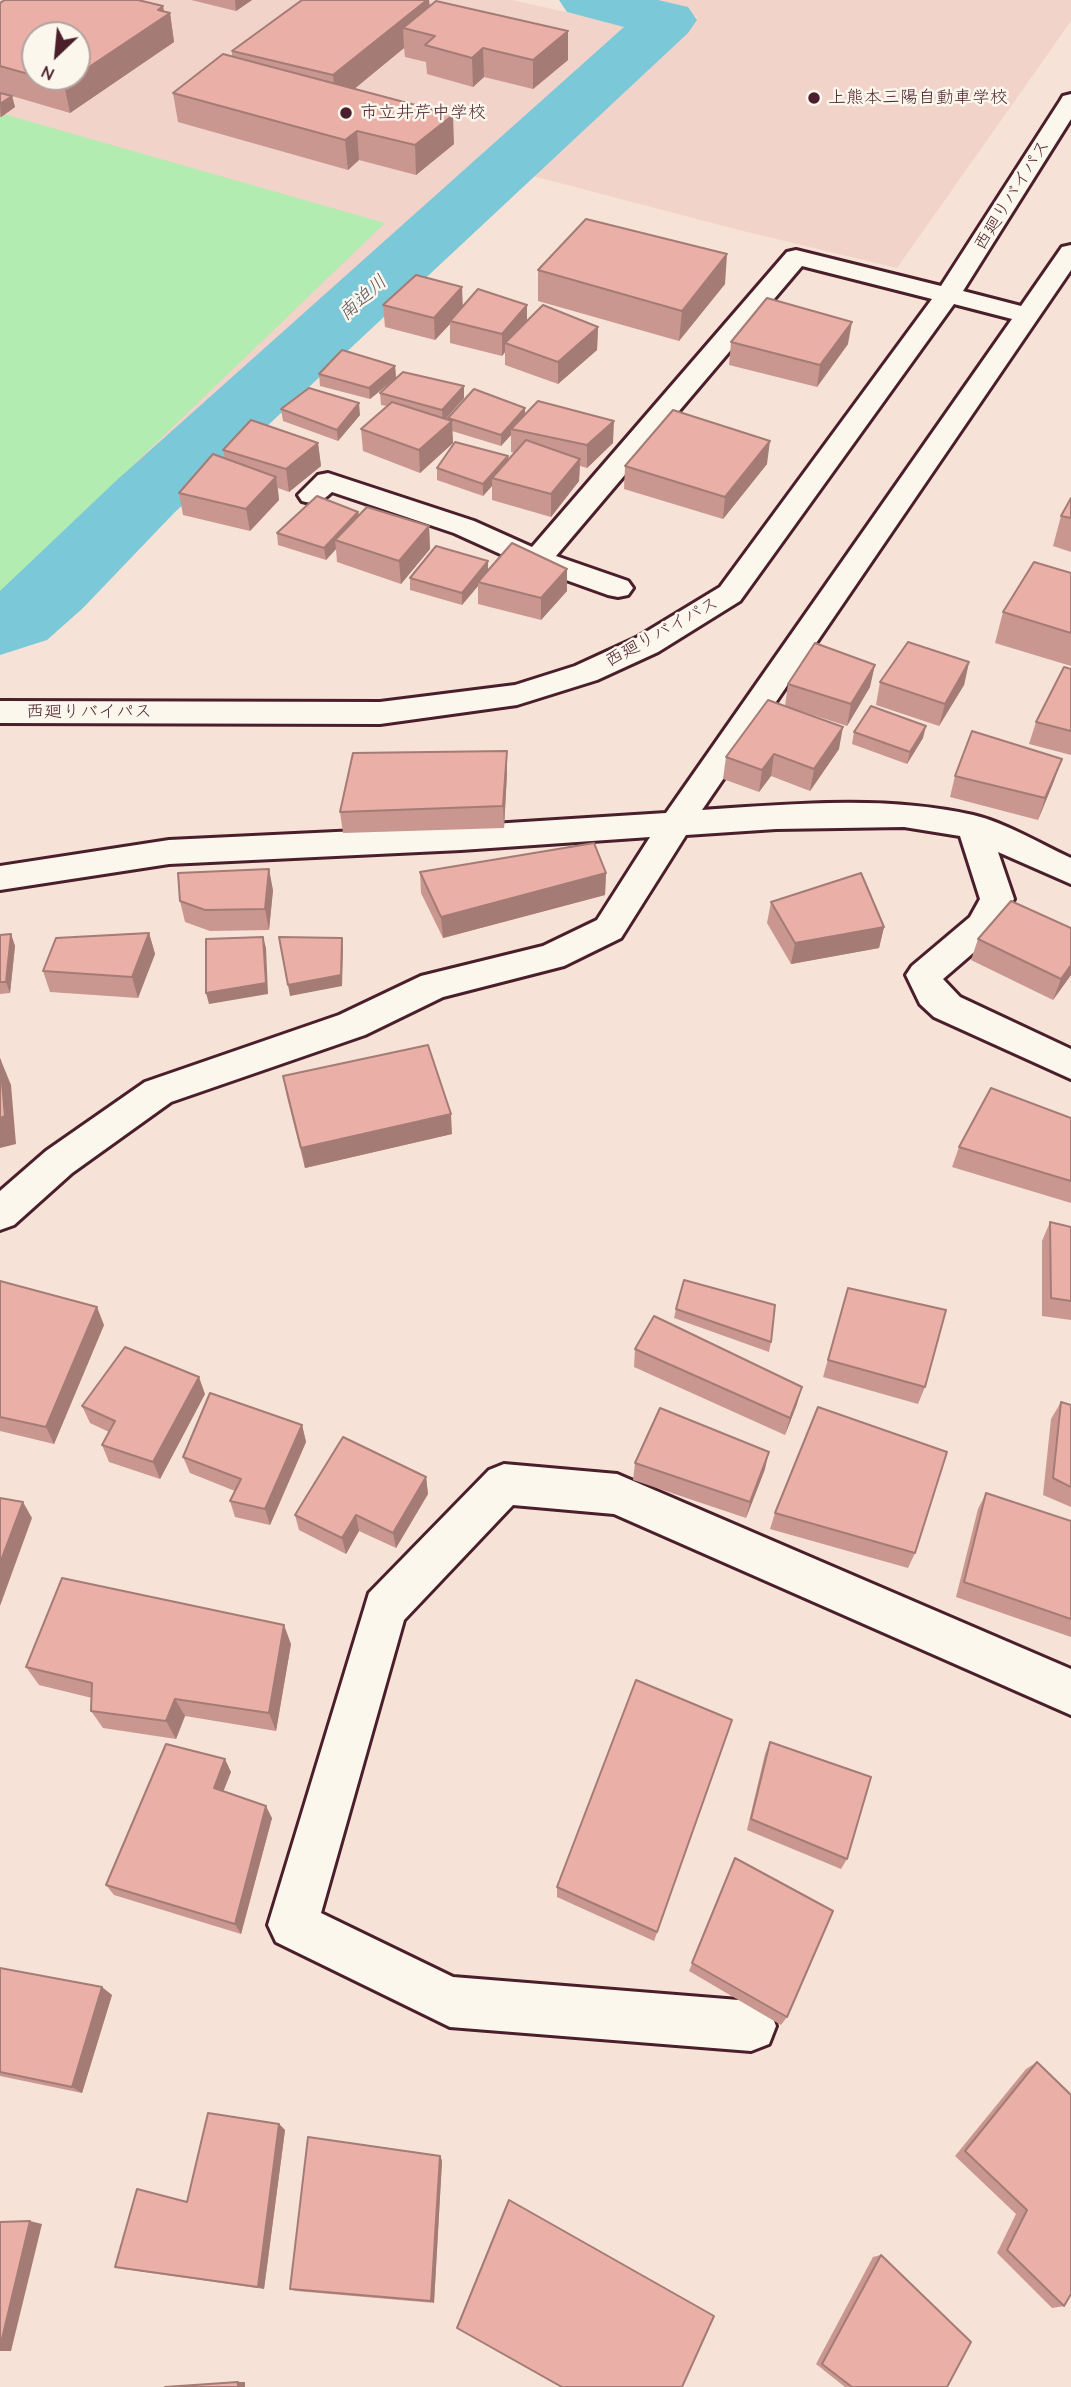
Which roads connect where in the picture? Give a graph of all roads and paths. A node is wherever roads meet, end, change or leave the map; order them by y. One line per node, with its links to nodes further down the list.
1 (1071, 101): 3 (street, 西廻りバイパス)
2 (1071, 252): 4 (street)
3 (948, 295): 4 (street); 6 (street); 8 (street, 西廻りバイパス)
4 (1027, 315): 9 (street)
5 (312, 495): 6 (street)
6 (537, 560): 7 (street)
7 (618, 588)
8 (0, 712)
9 (677, 822): 10 (street); 11 (street); 14 (street)
10 (973, 827): 12 (street); 13 (street)
11 (6, 869)
12 (1071, 872)
13 (1071, 1065)
14 (0, 1214)
15 (1071, 1692): 16 (street)
16 (751, 2026)

